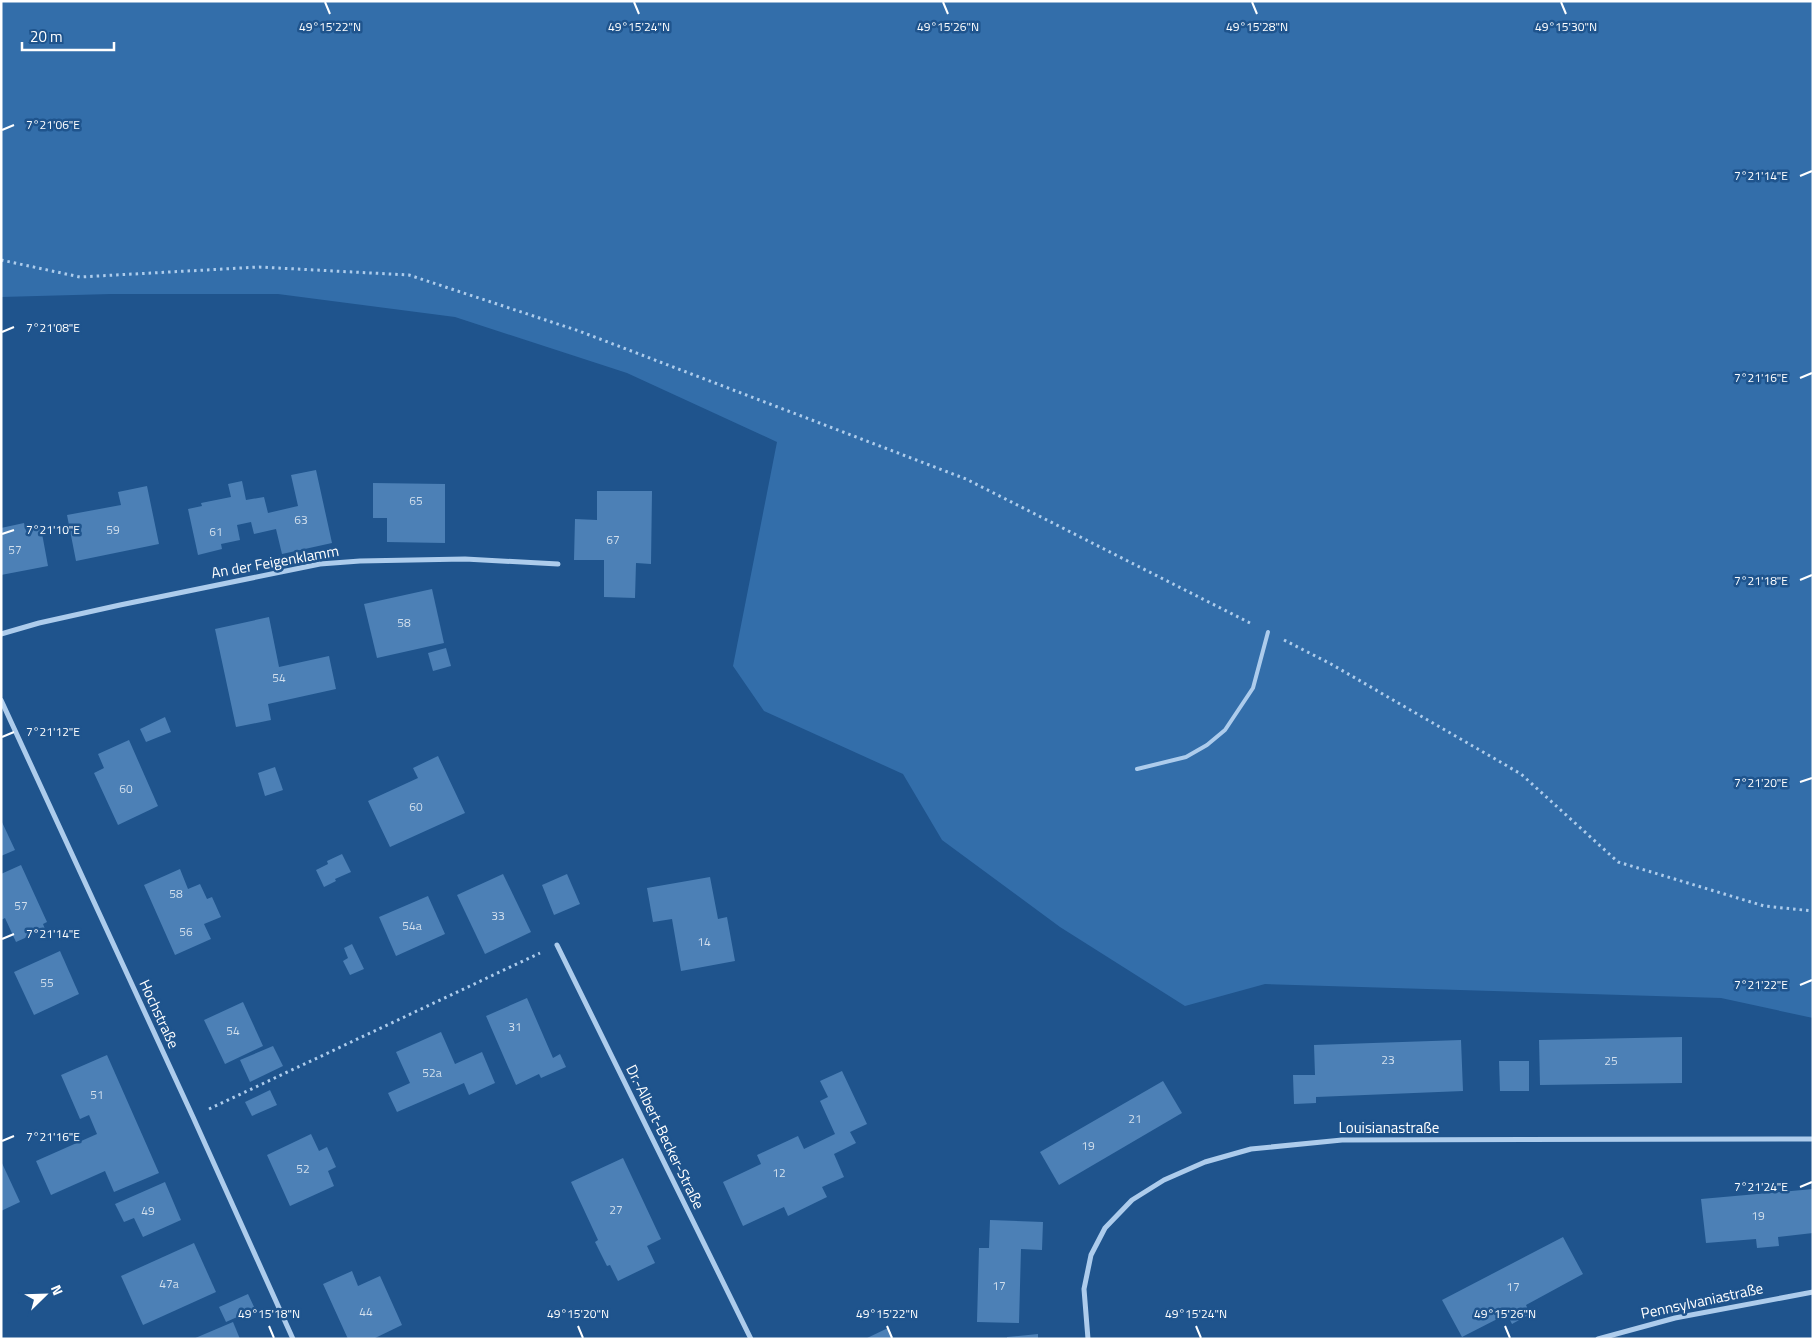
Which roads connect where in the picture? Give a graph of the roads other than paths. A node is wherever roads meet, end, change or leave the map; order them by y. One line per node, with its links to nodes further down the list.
1 (558, 564): 3 (street, An der Feigenklamm)
2 (1268, 632): 5 (lane)
3 (1, 634)
4 (1, 700): 9 (street, Hochstraße)
5 (1137, 769)
6 (556, 945): 10 (street, Dr.-Albert-Becker-Straße)
7 (1813, 1139): 11 (street, Louisianastraße)
8 (1813, 1292): 12 (street, Pennsylvaniastraße)
9 (292, 1339)
10 (752, 1339)
11 (1088, 1339)
12 (1598, 1339)

